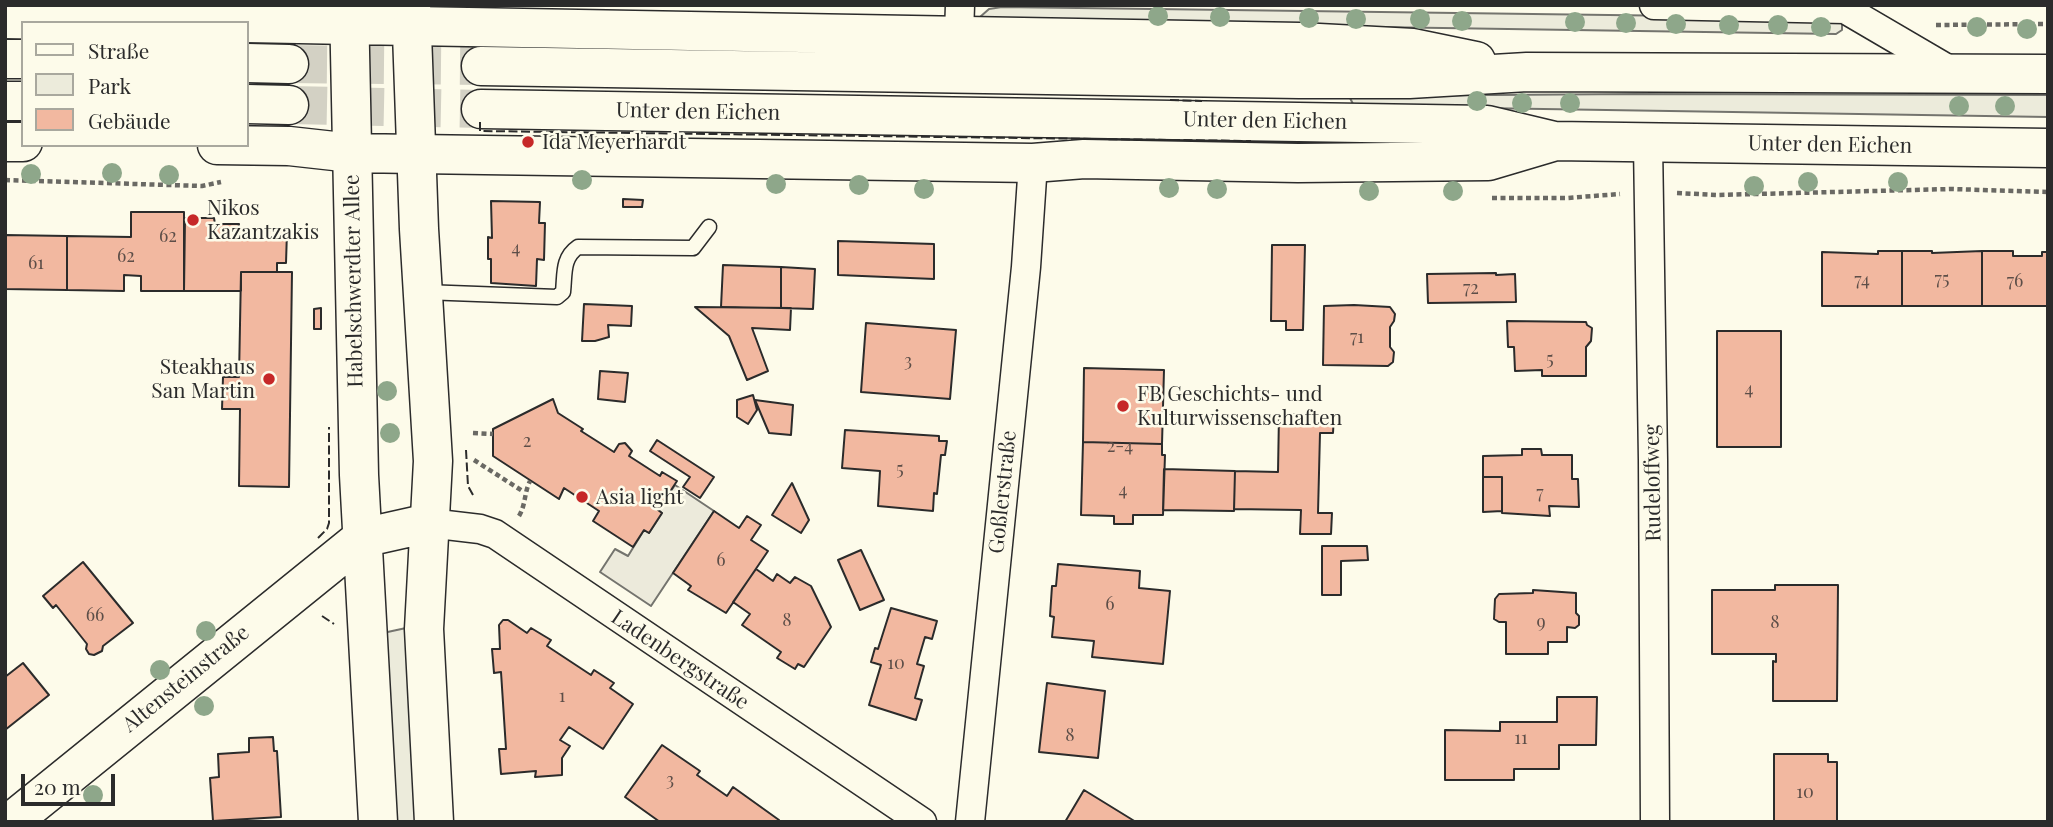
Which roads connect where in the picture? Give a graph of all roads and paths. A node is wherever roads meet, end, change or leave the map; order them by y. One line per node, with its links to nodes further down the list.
1 (191, 5): 8 (street)
2 (1654, 5): 16 (street)
3 (350, 15): 4 (main road); 9 (main road); 24 (main road, Habelschwerdter Allee)
4 (412, 16): 6 (main road); 25 (main road)
5 (5, 19): 7 (main road)
6 (960, 20): 15 (main road)
7 (116, 21)
8 (222, 21)
9 (248, 23)
10 (2048, 24): 11 (path)
11 (1939, 26)
12 (248, 63): 13 (main road)
13 (289, 64)
14 (481, 66): 15 (main road, Unter den Eichen)
15 (1527, 72): 16 (main road, Unter den Eichen)
16 (1956, 74): 17 (main road, Unter den Eichen)
17 (2048, 74)
18 (248, 104): 19 (main road)
19 (289, 105)
20 (481, 109): 21 (main road, Unter den Eichen)
21 (1554, 141): 22 (main road, Unter den Eichen); 27 (main road)
22 (1648, 144): 23 (main road, Unter den Eichen); 46 (street, Rudeloffweg)
23 (2048, 148)
24 (352, 153): 25 (main road); 26 (main road); 40 (main road, Habelschwerdter Allee)
25 (416, 153): 27 (main road); 32 (main road)
26 (221, 163): 28 (path)
27 (1033, 163): 45 (street, Goßlerstraße)
28 (5, 180)
29 (1700, 192): 30 (path)
30 (2048, 192)
31 (709, 228): 32 (lane)
32 (423, 292): 39 (main road)
33 (473, 433): 34 (path)
34 (493, 434)
35 (474, 460): 37 (path)
36 (530, 481): 37 (path)
37 (524, 492): 38 (path)
38 (524, 507)
39 (429, 523): 40 (main road); 43 (main road); 44 (street, Ladenbergstraße)
40 (362, 538): 41 (main road, Altensteinstraße); 42 (main road, Habelschwerdter Allee)
41 (11, 822)
42 (378, 822)
43 (434, 822)
44 (922, 822)
45 (970, 822)
46 (1655, 822)

